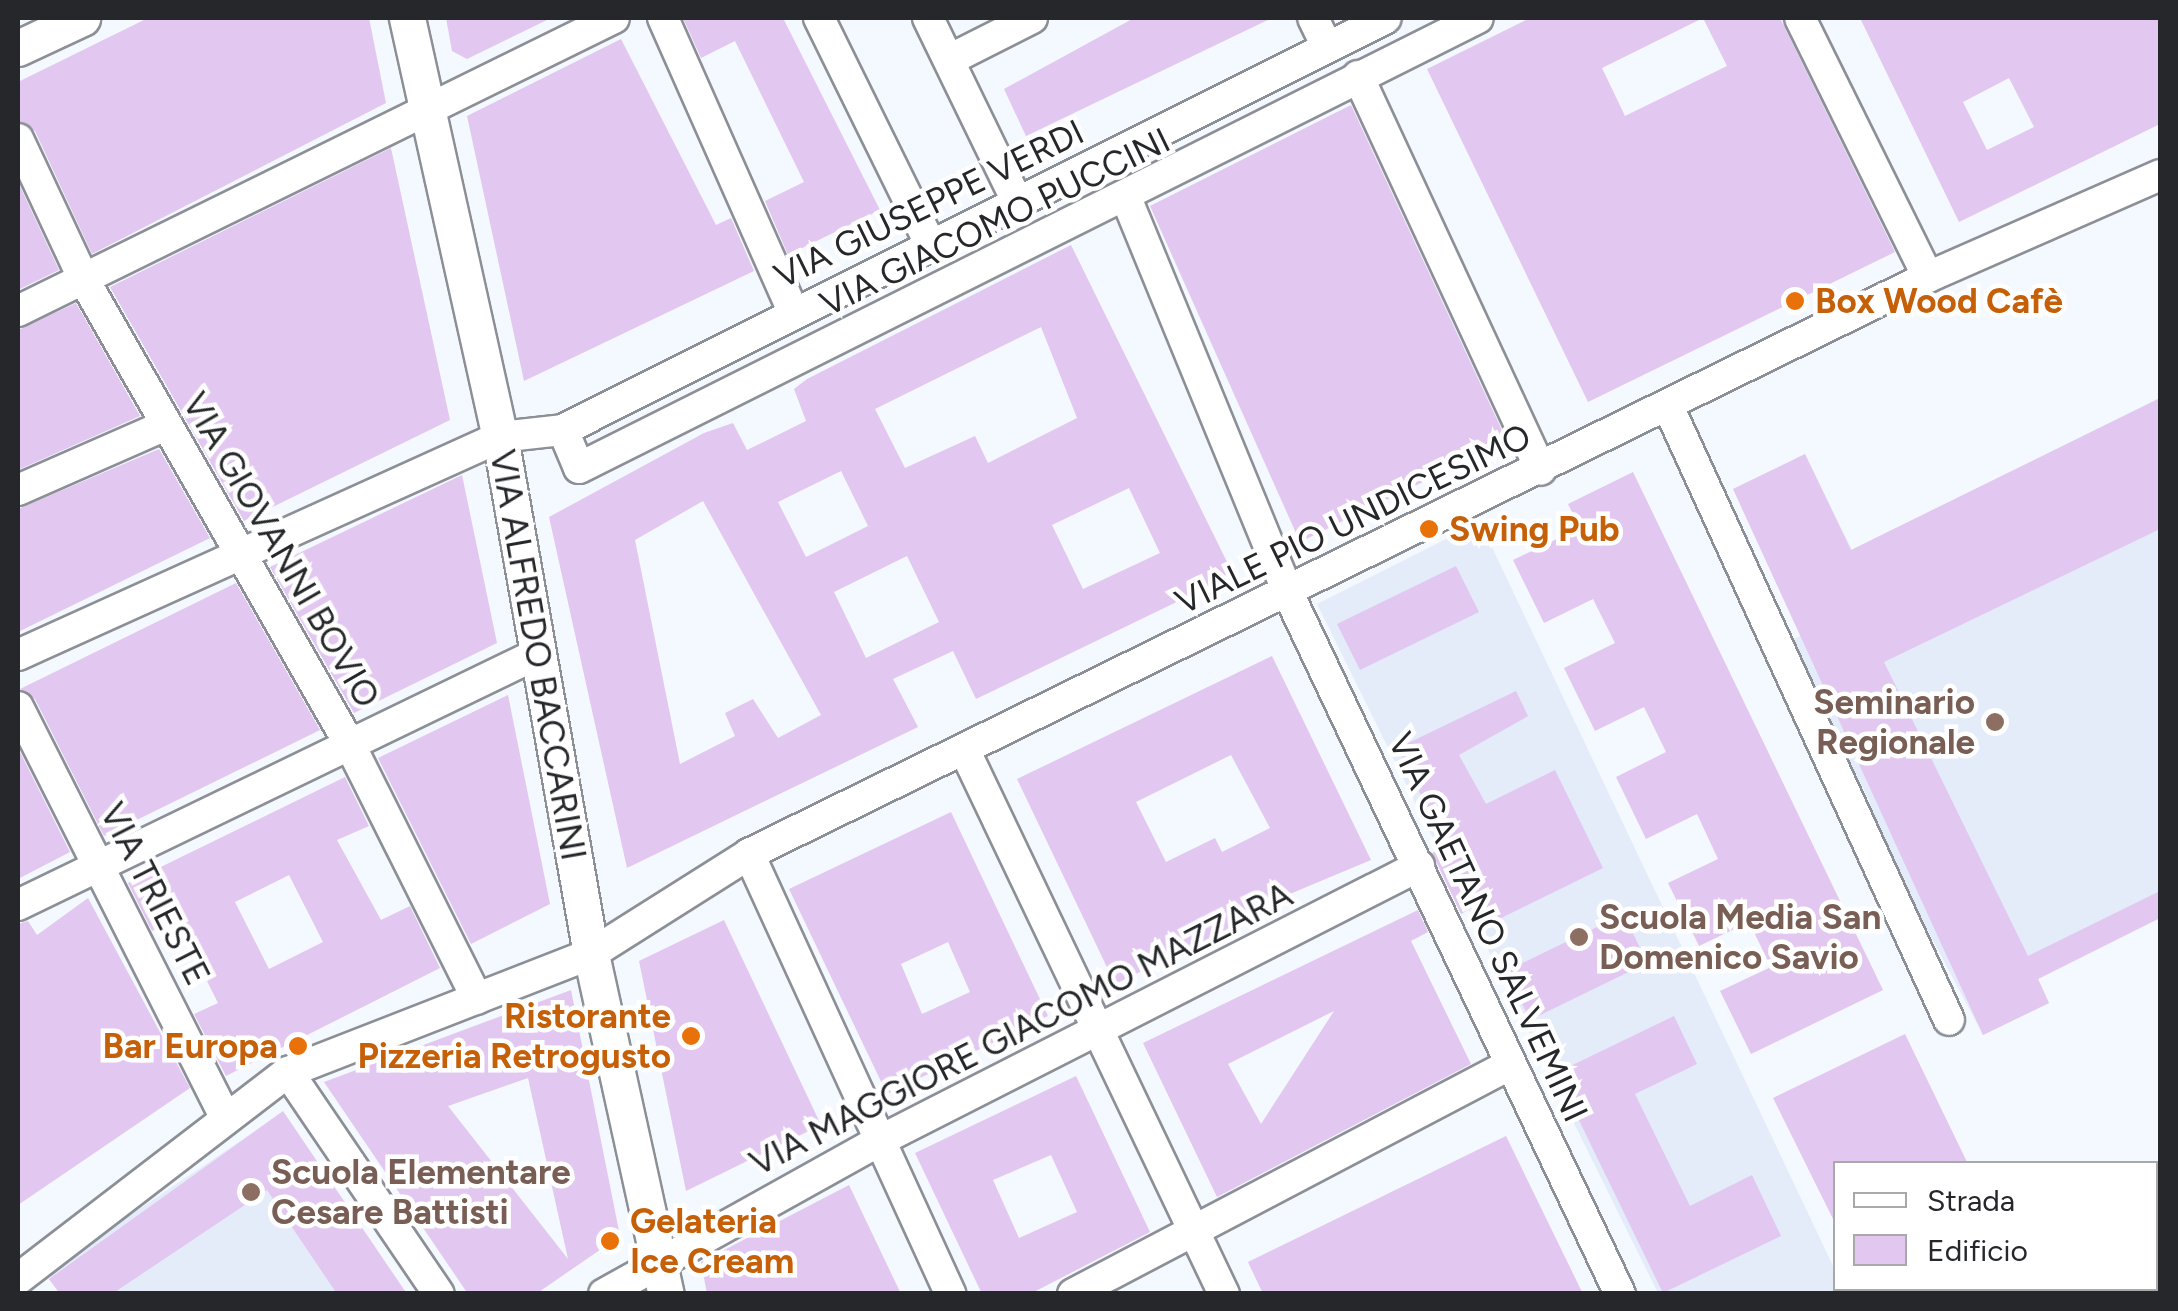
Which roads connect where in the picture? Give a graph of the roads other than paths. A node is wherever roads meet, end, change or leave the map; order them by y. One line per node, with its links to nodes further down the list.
1 (82, 18): 13 (street)
2 (406, 18): 16 (street, VIA ALFREDO BACCARINI)
3 (614, 18): 16 (street)
4 (663, 18): 25 (street)
5 (819, 18): 21 (street)
6 (928, 18): 14 (street)
7 (1032, 18): 14 (street)
8 (1314, 18): 12 (street)
9 (1386, 18): 12 (street, VIA GIUSEPPE VERDI)
10 (1478, 18): 15 (street, VIA GIACOMO PUCCINI)
11 (1800, 18): 22 (street)
12 (1327, 47): 20 (street, VIA GIUSEPPE VERDI)
13 (18, 48)
14 (949, 60): 20 (street)
15 (1358, 76): 19 (street, VIA GIACOMO PUCCINI); 30 (street)
16 (422, 111): 23 (street); 29 (street, VIA ALFREDO BACCARINI)
17 (18, 139): 23 (street, VIA GIOVANNI BOVIO)
18 (2160, 175): 22 (street, VIALE PIO UNDICESIMO)
19 (1127, 200): 28 (street, VIA GIACOMO PUCCINI); 33 (street, VIA GAETANO SALVEMINI)
20 (1018, 203): 21 (street, VIA GIUSEPPE VERDI)
21 (930, 244): 25 (street, VIA GIUSEPPE VERDI)
22 (1928, 278): 26 (street, VIALE PIO UNDICESIMO)
23 (84, 280): 24 (street); 27 (street, VIA GIOVANNI BOVIO)
24 (18, 311)
25 (792, 312): 28 (street, VIA GIUSEPPE VERDI)
26 (1668, 406): 30 (street, VIALE PIO UNDICESIMO); 45 (street)
27 (166, 426): 31 (street); 32 (street, VIA GIOVANNI BOVIO)
28 (563, 430): 29 (street, VIA GIUSEPPE VERDI)
29 (500, 437): 32 (street, VIA GIUSEPPE VERDI); 34 (street, VIA ALFREDO BACCARINI)
30 (1541, 470): 33 (street, VIALE PIO UNDICESIMO)
31 (18, 490)
32 (240, 555): 35 (street, VIA GIUSEPPE VERDI); 37 (street, VIA GIOVANNI BOVIO)
33 (1288, 592): 38 (street, VIALE PIO UNDICESIMO); 41 (street, VIA GAETANO SALVEMINI)
34 (537, 654): 37 (street); 43 (street, VIA ALFREDO BACCARINI)
35 (18, 655)
36 (18, 707): 40 (street, VIA TRIESTE)
37 (349, 743): 40 (street); 44 (street, VIA GIOVANNI BOVIO)
38 (964, 750): 39 (street, VIALE PIO UNDICESIMO); 46 (street)
39 (748, 854): 43 (street, VIALE PIO UNDICESIMO); 50 (street)
40 (99, 864): 42 (street); 49 (street, VIA TRIESTE)
41 (1418, 866): 46 (street, VIA MAGGIORE GIACOMO MAZZARA); 47 (street, VIA GAETANO SALVEMINI)
42 (18, 905)
43 (591, 954): 44 (street, VIALE PIO UNDICESIMO); 52 (street, VIA ALFREDO BACCARINI)
44 (477, 999): 48 (street, VIALE PIO UNDICESIMO)
45 (1949, 1020)
46 (1099, 1029): 50 (street, VIA MAGGIORE GIACOMO MAZZARA); 51 (street)
47 (1510, 1065): 51 (street); 59 (street, VIA GAETANO SALVEMINI)
48 (288, 1072): 49 (street, VIALE PIO UNDICESIMO); 54 (street)
49 (225, 1116): 53 (street, VIALE PIO UNDICESIMO)
50 (881, 1140): 52 (street, VIA MAGGIORE GIACOMO MAZZARA); 56 (street)
51 (1193, 1231): 57 (street); 58 (street)
52 (663, 1278): 55 (street, VIA MAGGIORE GIACOMO MAZZARA)
53 (18, 1279)
54 (439, 1294)
55 (604, 1294)
56 (950, 1294)
57 (1073, 1294)
58 (1224, 1294)
59 (1620, 1294)

